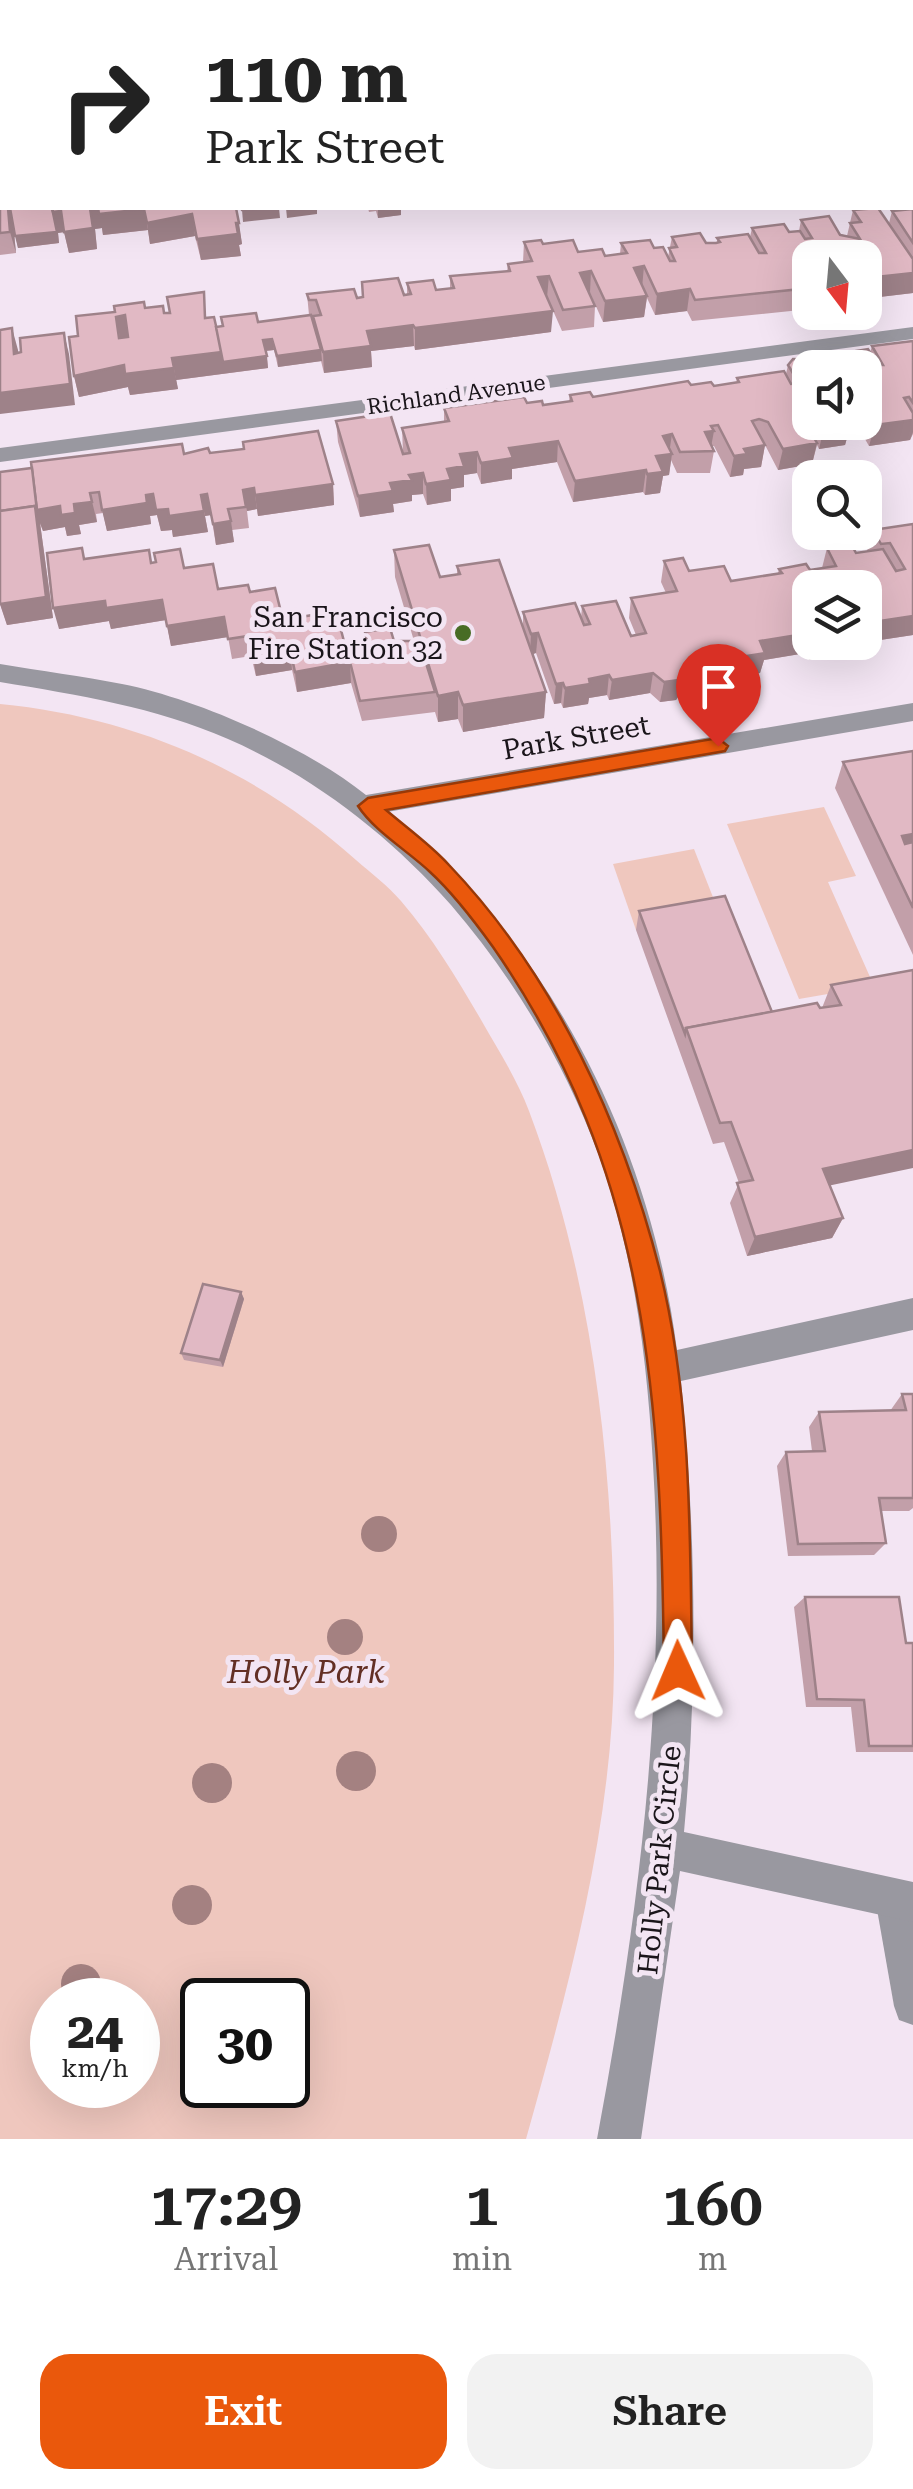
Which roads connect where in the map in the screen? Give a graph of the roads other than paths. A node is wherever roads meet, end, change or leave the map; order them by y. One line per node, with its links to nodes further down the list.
1 (913, 333): 2 (street, Richland Avenue)
2 (0, 454)
3 (0, 673): 5 (street, Holly Park Circle)
4 (913, 712): 5 (street, Park Street)
5 (368, 806): 7 (street, Holly Park Circle)
6 (913, 1314): 7 (street)
7 (663, 1369): 8 (street, Holly Park Circle)
8 (665, 1848): 9 (street); 11 (street, Holly Park Circle)
9 (903, 1900): 10 (lane)
10 (913, 2006)
11 (619, 2139)

